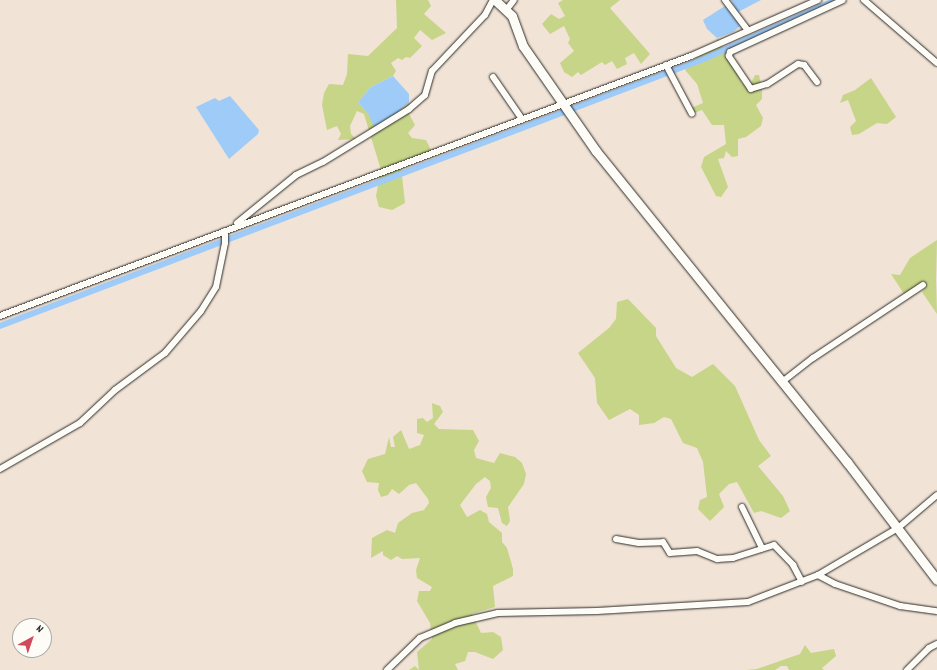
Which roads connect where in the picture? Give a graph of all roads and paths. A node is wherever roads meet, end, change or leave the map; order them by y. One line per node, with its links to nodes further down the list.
1 (494, 0): 7 (main road); 16 (street)
2 (514, 0): 7 (street)
3 (725, 0): 8 (street)
4 (818, 0): 8 (street)
5 (843, 0): 12 (street)
6 (864, 0): 9 (street)
7 (506, 9): 13 (main road)
8 (748, 30): 10 (street)
9 (937, 63)
10 (669, 70): 13 (street); 14 (street)
11 (493, 77): 15 (street)
12 (817, 82)
13 (567, 107): 15 (street); 20 (main road)
14 (692, 114)
15 (522, 119): 16 (street)
16 (231, 227): 17 (street)
17 (225, 233): 19 (street); 21 (street)
18 (923, 285): 20 (street)
19 (0, 316)
20 (782, 382): 24 (main road)
21 (0, 469)
22 (937, 495): 24 (street)
23 (742, 506): 26 (street)
24 (898, 528): 27 (street); 28 (main road)
25 (616, 539): 26 (street)
26 (762, 548): 29 (street)
27 (818, 575): 29 (street); 30 (street)
28 (937, 580)
29 (802, 582): 32 (street)
30 (937, 612)
31 (937, 644): 33 (street)
32 (387, 670)
33 (907, 670)

